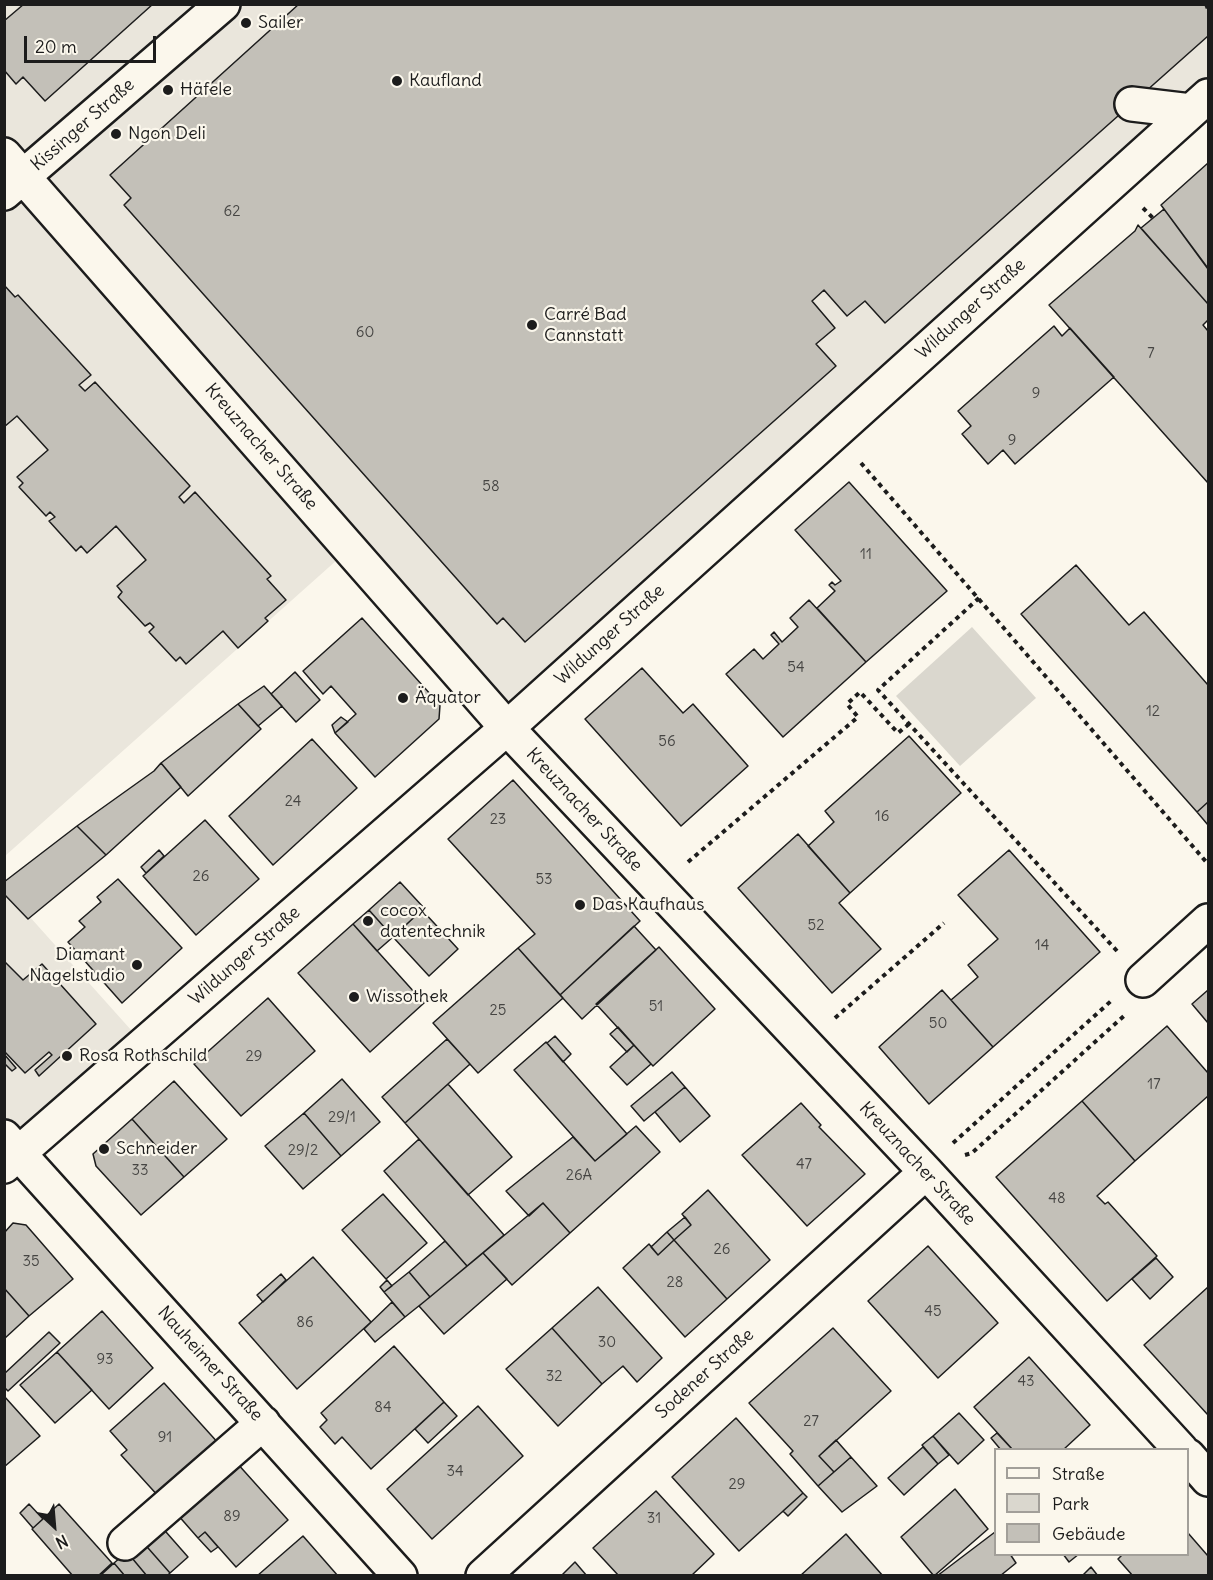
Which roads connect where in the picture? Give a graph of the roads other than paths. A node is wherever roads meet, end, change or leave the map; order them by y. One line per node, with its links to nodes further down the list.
1 (223, 4): 4 (street, Kissinger Straße)
2 (1132, 104): 3 (street)
3 (1200, 104): 5 (street, Wildunger Straße)
4 (11, 175): 5 (street, Kreuznacher Straße)
5 (507, 728): 8 (street, Wildunger Straße); 9 (street, Kreuznacher Straße)
6 (1209, 921): 7 (street)
7 (1143, 980)
8 (10, 1152): 10 (street, Nauheimer Straße)
9 (926, 1172): 11 (street, Kreuznacher Straße); 16 (street, Sodener Straße)
10 (263, 1423): 14 (street); 15 (street, Nauheimer Straße)
11 (1180, 1448)
12 (1189, 1457): 13 (street)
13 (1209, 1479)
14 (125, 1543)
15 (400, 1575)
16 (483, 1575)

